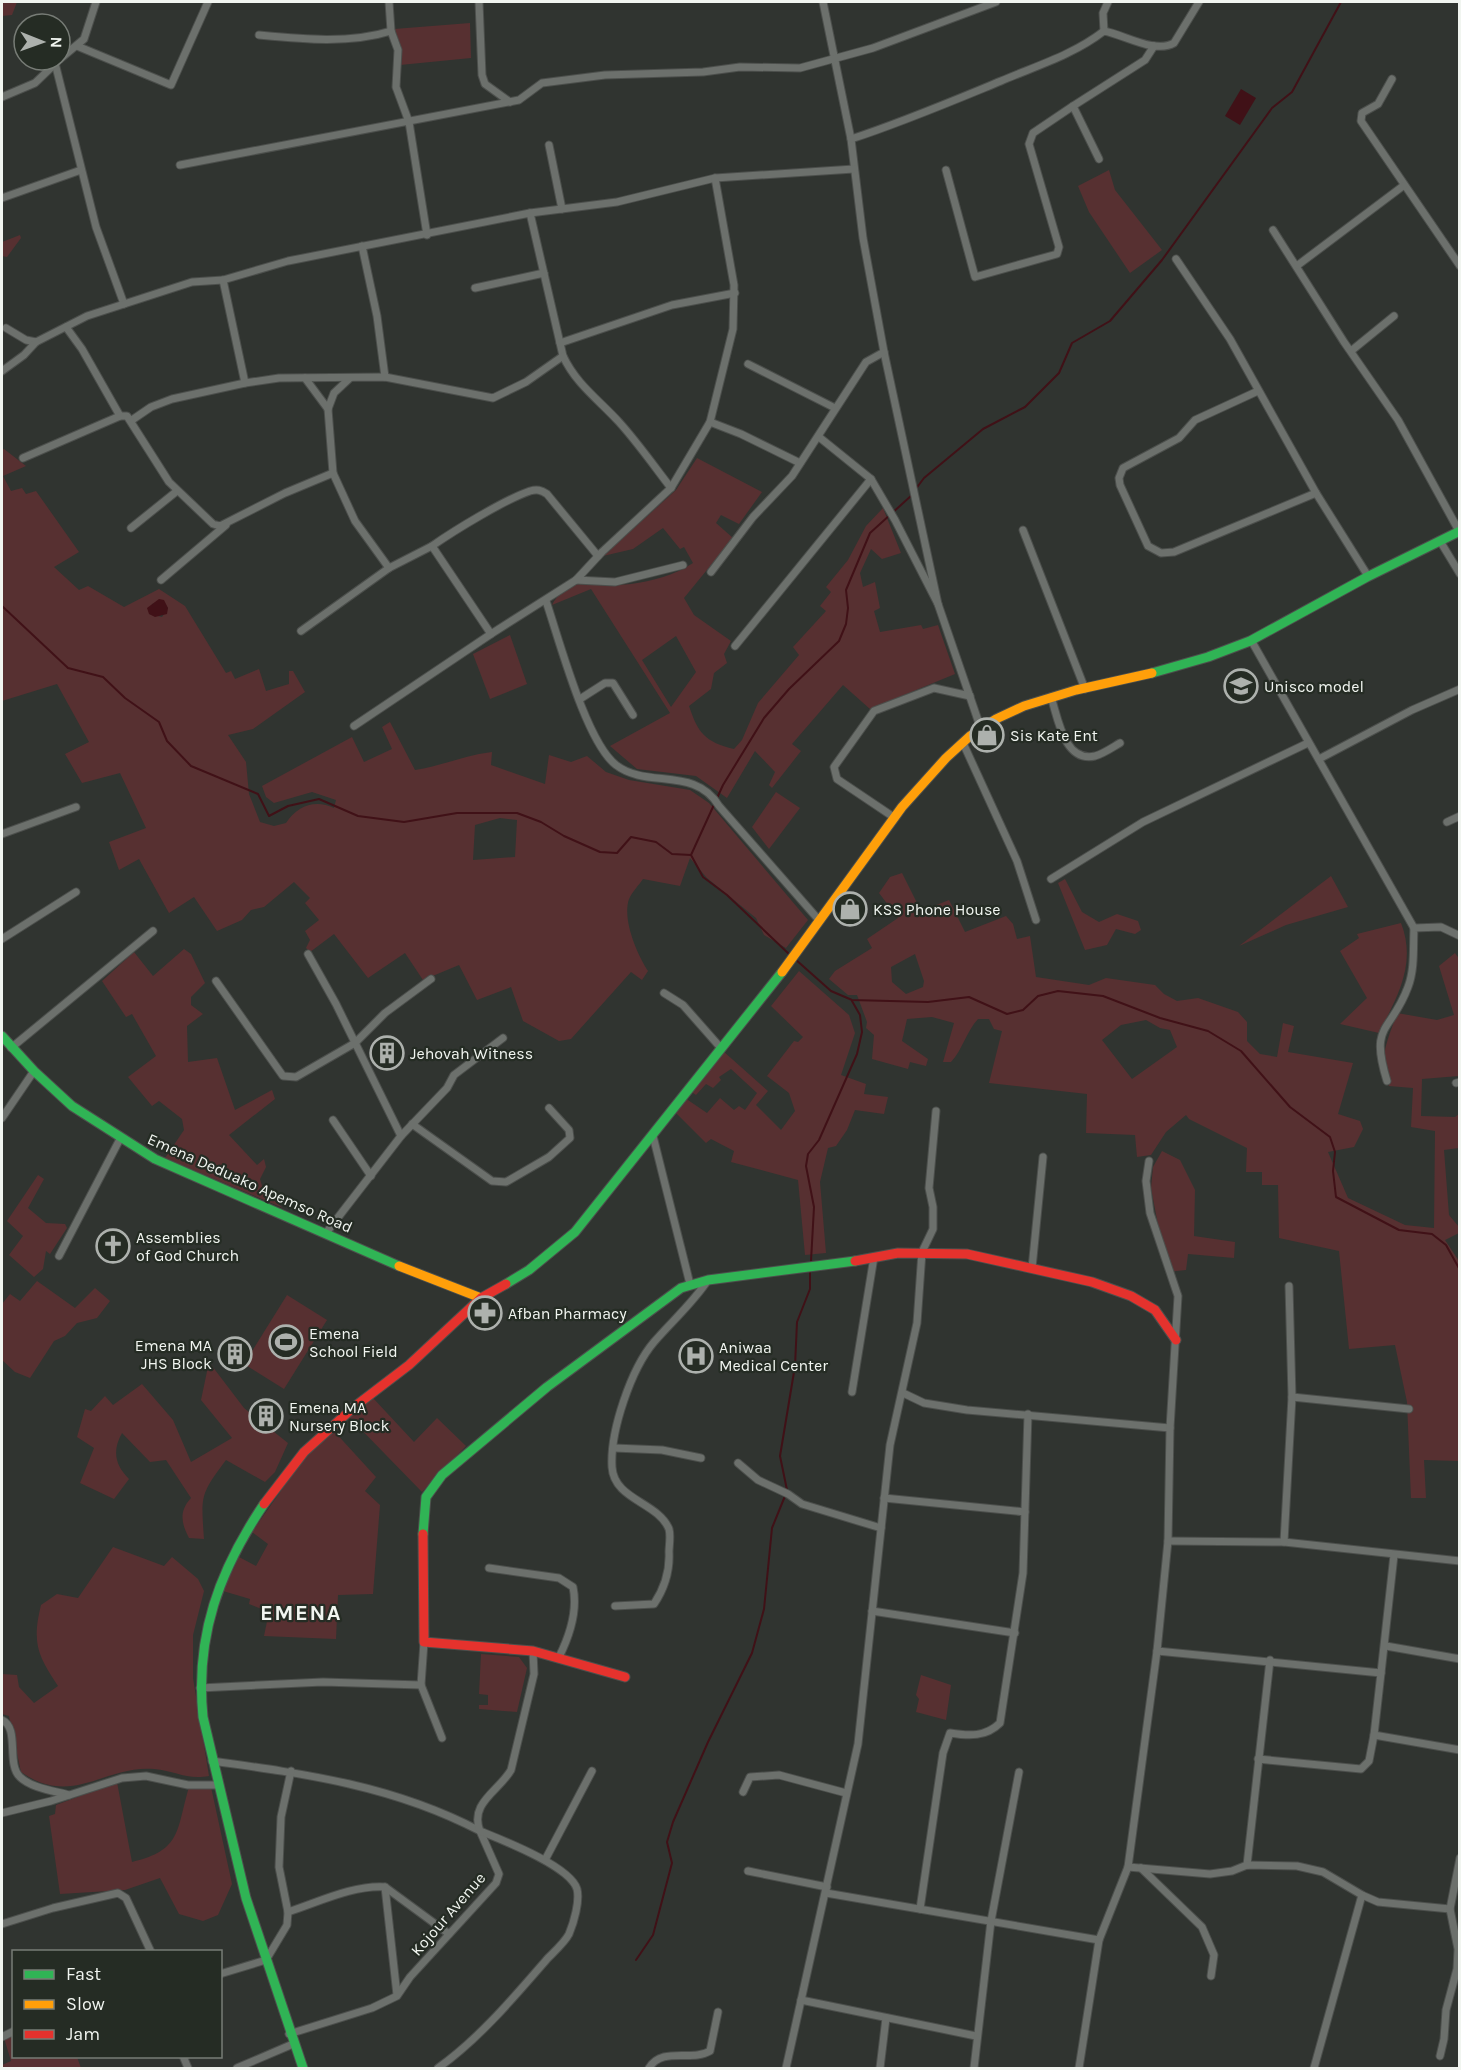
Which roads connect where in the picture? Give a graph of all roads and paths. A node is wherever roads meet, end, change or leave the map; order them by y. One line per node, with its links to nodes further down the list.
1 (96, 2): 12 (street)
2 (208, 2): 12 (street)
3 (389, 2): 9 (street)
4 (479, 2): 20 (street)
5 (823, 2): 15 (street)
6 (996, 2): 15 (street)
7 (1108, 2): 10 (street)
8 (1199, 2): 13 (street)
9 (391, 31): 11 (street); 22 (street)
10 (1104, 31): 13 (street); 23 (street)
11 (259, 35)
12 (78, 46): 14 (street)
13 (1154, 46): 21 (street)
14 (72, 50)
15 (834, 60): 20 (street); 23 (street)
16 (46, 72): 19 (street)
17 (60, 72): 28 (street)
18 (1392, 79): 31 (street)
19 (2, 97)
20 (510, 102): 22 (street)
21 (1072, 106): 25 (street); 29 (street)
22 (409, 122): 26 (street); 36 (street)
23 (851, 139): 27 (street)
24 (549, 144): 33 (street)
25 (1099, 159)
26 (180, 165)
27 (854, 169): 30 (street); 52 (street)
28 (81, 170): 32 (street); 45 (street)
29 (946, 170)
30 (715, 178): 33 (street); 44 (street)
31 (1403, 186): 39 (street); 40 (street)
32 (2, 198)
33 (562, 209): 34 (street)
34 (530, 213): 36 (street); 41 (street)
35 (1274, 230): 39 (street)
36 (427, 235): 37 (street)
37 (362, 246): 42 (street); 56 (street)
38 (1176, 259): 60 (street)
39 (1298, 266): 51 (street)
40 (1460, 266)
41 (544, 273): 43 (street); 50 (street)
42 (223, 280): 45 (street); 59 (street)
43 (475, 288)
44 (735, 293): 50 (street); 65 (street)
45 (124, 304): 47 (street)
46 (1394, 316): 51 (street)
47 (66, 327): 49 (street); 63 (street)
48 (6, 328): 49 (street)
49 (36, 342): 55 (street)
50 (560, 343): 53 (street)
51 (1351, 351): 77 (street)
52 (884, 352): 61 (street); 89 (street)
53 (563, 356): 56 (street); 71 (street)
54 (748, 364): 61 (street)
55 (2, 371)
56 (385, 377): 58 (street)
57 (305, 378): 58 (street); 59 (street); 62 (street)
58 (350, 378): 62 (street)
59 (245, 383): 64 (street)
60 (1257, 391): 73 (street); 73 (street)
61 (835, 408): 66 (street)
62 (328, 410): 69 (street)
63 (120, 416): 64 (street); 67 (street)
64 (132, 420): 72 (street)
65 (710, 422): 68 (street); 71 (street)
66 (819, 437): 68 (street); 70 (street)
67 (23, 458)
68 (800, 464): 83 (street)
69 (333, 473): 74 (street); 82 (street)
70 (871, 479): 89 (street); 93 (street)
71 (671, 488): 80 (street)
72 (177, 491): 74 (street); 75 (street)
73 (1316, 493): 85 (street)
74 (226, 525): 86 (street)
75 (131, 528)
76 (1023, 530): 94 (street)
77 (1459, 531): 78 (street)
78 (1440, 541): 84 (street); 85 (street)
79 (432, 546): 80 (street); 82 (street); 91 (street)
80 (598, 556): 87 (street)
81 (683, 565): 87 (street)
82 (389, 568): 90 (street)
83 (711, 572)
84 (1460, 574)
85 (1368, 576): 92 (street)
86 (161, 580)
87 (576, 580): 88 (street)
88 (546, 601): 91 (street); 98 (street)
89 (938, 604): 96 (street)
90 (301, 631)
91 (491, 634): 100 (street)
92 (1251, 640): 94 (street); 104 (street)
93 (735, 646)
94 (1085, 689): 97 (street)
95 (1460, 689): 105 (street)
96 (970, 696): 101 (street); 108 (street)
97 (1051, 698): 101 (street); 103 (street)
98 (580, 699): 99 (street); 113 (street)
99 (633, 716)
100 (354, 726)
101 (981, 729): 102 (street)
102 (963, 743): 108 (street); 114 (street)
103 (1120, 743)
104 (1308, 743): 105 (street); 111 (street)
105 (1319, 759): 115 (street)
106 (76, 807): 110 (street)
107 (1460, 816): 109 (street)
108 (895, 818): 113 (street)
109 (1447, 822)
110 (2, 834)
111 (1051, 879)
112 (76, 892): 118 (street)
113 (818, 919): 126 (street)
114 (1036, 920)
115 (1414, 928): 117 (street); 129 (street)
116 (153, 931): 127 (street)
117 (1460, 936)
118 (2, 939)
119 (309, 954): 125 (street)
120 (431, 979): 125 (street)
121 (216, 981): 125 (street)
122 (664, 993): 126 (street)
123 (2, 1036): 127 (street, Emena Deduako Apemso Road)
124 (503, 1038): 134 (street)
125 (355, 1043): 135 (street)
126 (720, 1047): 136 (street)
127 (11, 1048): 128 (street, Emena Deduako Apemso Road)
128 (34, 1071): 132 (street); 137 (street, Emena Deduako Apemso Road)
129 (1387, 1081)
130 (549, 1108): 134 (street)
131 (936, 1111): 142 (street)
132 (2, 1118)
133 (333, 1120): 140 (street)
134 (412, 1124): 135 (street)
135 (401, 1136): 140 (street)
136 (652, 1136): 147 (street); 149 (street)
137 (120, 1139): 141 (street, Emena Deduako Apemso Road); 143 (street)
138 (1043, 1157): 145 (street)
139 (1149, 1161): 150 (street)
140 (371, 1176): 141 (street)
141 (326, 1233): 149 (street, Emena Deduako Apemso Road)
142 (922, 1252): 144 (street); 145 (street); 152 (street)
143 (59, 1256)
144 (874, 1257): 146 (street); 151 (street)
145 (1032, 1268): 150 (street)
146 (708, 1280): 147 (street); 157 (street)
147 (690, 1284): 171 (street)
148 (1290, 1286): 153 (street)
149 (481, 1298): 181 (street)
150 (1176, 1340): 156 (street)
151 (852, 1392)
152 (903, 1393): 155 (street); 160 (street)
153 (1292, 1397): 154 (street); 164 (street)
154 (1409, 1409)
155 (1028, 1414): 156 (street); 161 (street)
156 (1170, 1428): 163 (street)
157 (614, 1448): 158 (street); 168 (street)
158 (701, 1458)
159 (738, 1463): 162 (street)
160 (884, 1498): 161 (street); 162 (street)
161 (1025, 1512): 170 (street)
162 (881, 1528): 169 (street)
163 (1168, 1541): 164 (street); 174 (street)
164 (1284, 1542): 165 (street)
165 (1394, 1555): 166 (street); 172 (street)
166 (1460, 1561)
167 (489, 1568): 175 (street)
168 (615, 1606)
169 (872, 1611): 170 (street); 193 (street)
170 (1015, 1634): 206 (street)
171 (424, 1642): 173 (street); 180 (street)
172 (1386, 1646): 176 (street); 178 (street)
173 (533, 1651): 175 (street); 196 (street)
174 (1157, 1651): 177 (street); 200 (street)
175 (559, 1657): 179 (street)
176 (1460, 1659)
177 (1270, 1660): 178 (street); 186 (street)
178 (1381, 1673): 183 (street)
179 (625, 1677)
180 (421, 1685): 181 (street); 184 (street)
181 (200, 1688): 187 (street)
182 (2, 1720): 194 (street)
183 (1374, 1735): 185 (street); 186 (street)
184 (442, 1738)
185 (1460, 1750)
186 (1258, 1759): 199 (street)
187 (212, 1761): 189 (street); 191 (street)
188 (592, 1771): 198 (street)
189 (291, 1772): 196 (street); 208 (street)
190 (1019, 1772): 209 (street)
191 (218, 1785): 194 (street); 214 (street)
192 (743, 1792): 193 (street)
193 (846, 1793): 204 (street)
194 (69, 1795): 195 (street)
195 (2, 1813)
196 (480, 1831): 198 (street); 211 (street, Kojour Avenue)
197 (1460, 1858): 207 (street)
198 (545, 1860): 227 (street)
199 (1247, 1865): 201 (street); 205 (street)
200 (1128, 1867): 201 (street); 212 (street)
201 (1141, 1868): 216 (street)
202 (748, 1871): 204 (street)
203 (385, 1887): 208 (street); 211 (street); 217 (street)
204 (826, 1890): 206 (street); 218 (street)
205 (1362, 1896): 207 (street); 233 (street)
206 (920, 1909): 209 (street)
207 (1450, 1909): 224 (street)
208 (288, 1912): 214 (street)
209 (992, 1921): 212 (street); 222 (street)
210 (2, 1924): 213 (street)
211 (449, 1934): 217 (street, Kojour Avenue)
212 (1099, 1940): 232 (street)
213 (151, 1950)
214 (266, 1960): 215 (street); 221 (street)
215 (222, 1973)
216 (1211, 1976)
217 (397, 1996): 221 (street, Kojour Avenue)
218 (801, 2000): 220 (street); 229 (street)
219 (718, 2012): 228 (street)
220 (886, 2018): 222 (street); 230 (street)
221 (289, 2034): 223 (street)
222 (976, 2036): 231 (street)
223 (293, 2044): 225 (street); 226 (street)
224 (1440, 2056)
225 (237, 2068)
226 (303, 2068)
227 (438, 2068)
228 (649, 2068)
229 (786, 2068)
230 (880, 2068)
231 (974, 2068)
232 (1079, 2068)
233 (1314, 2068)

